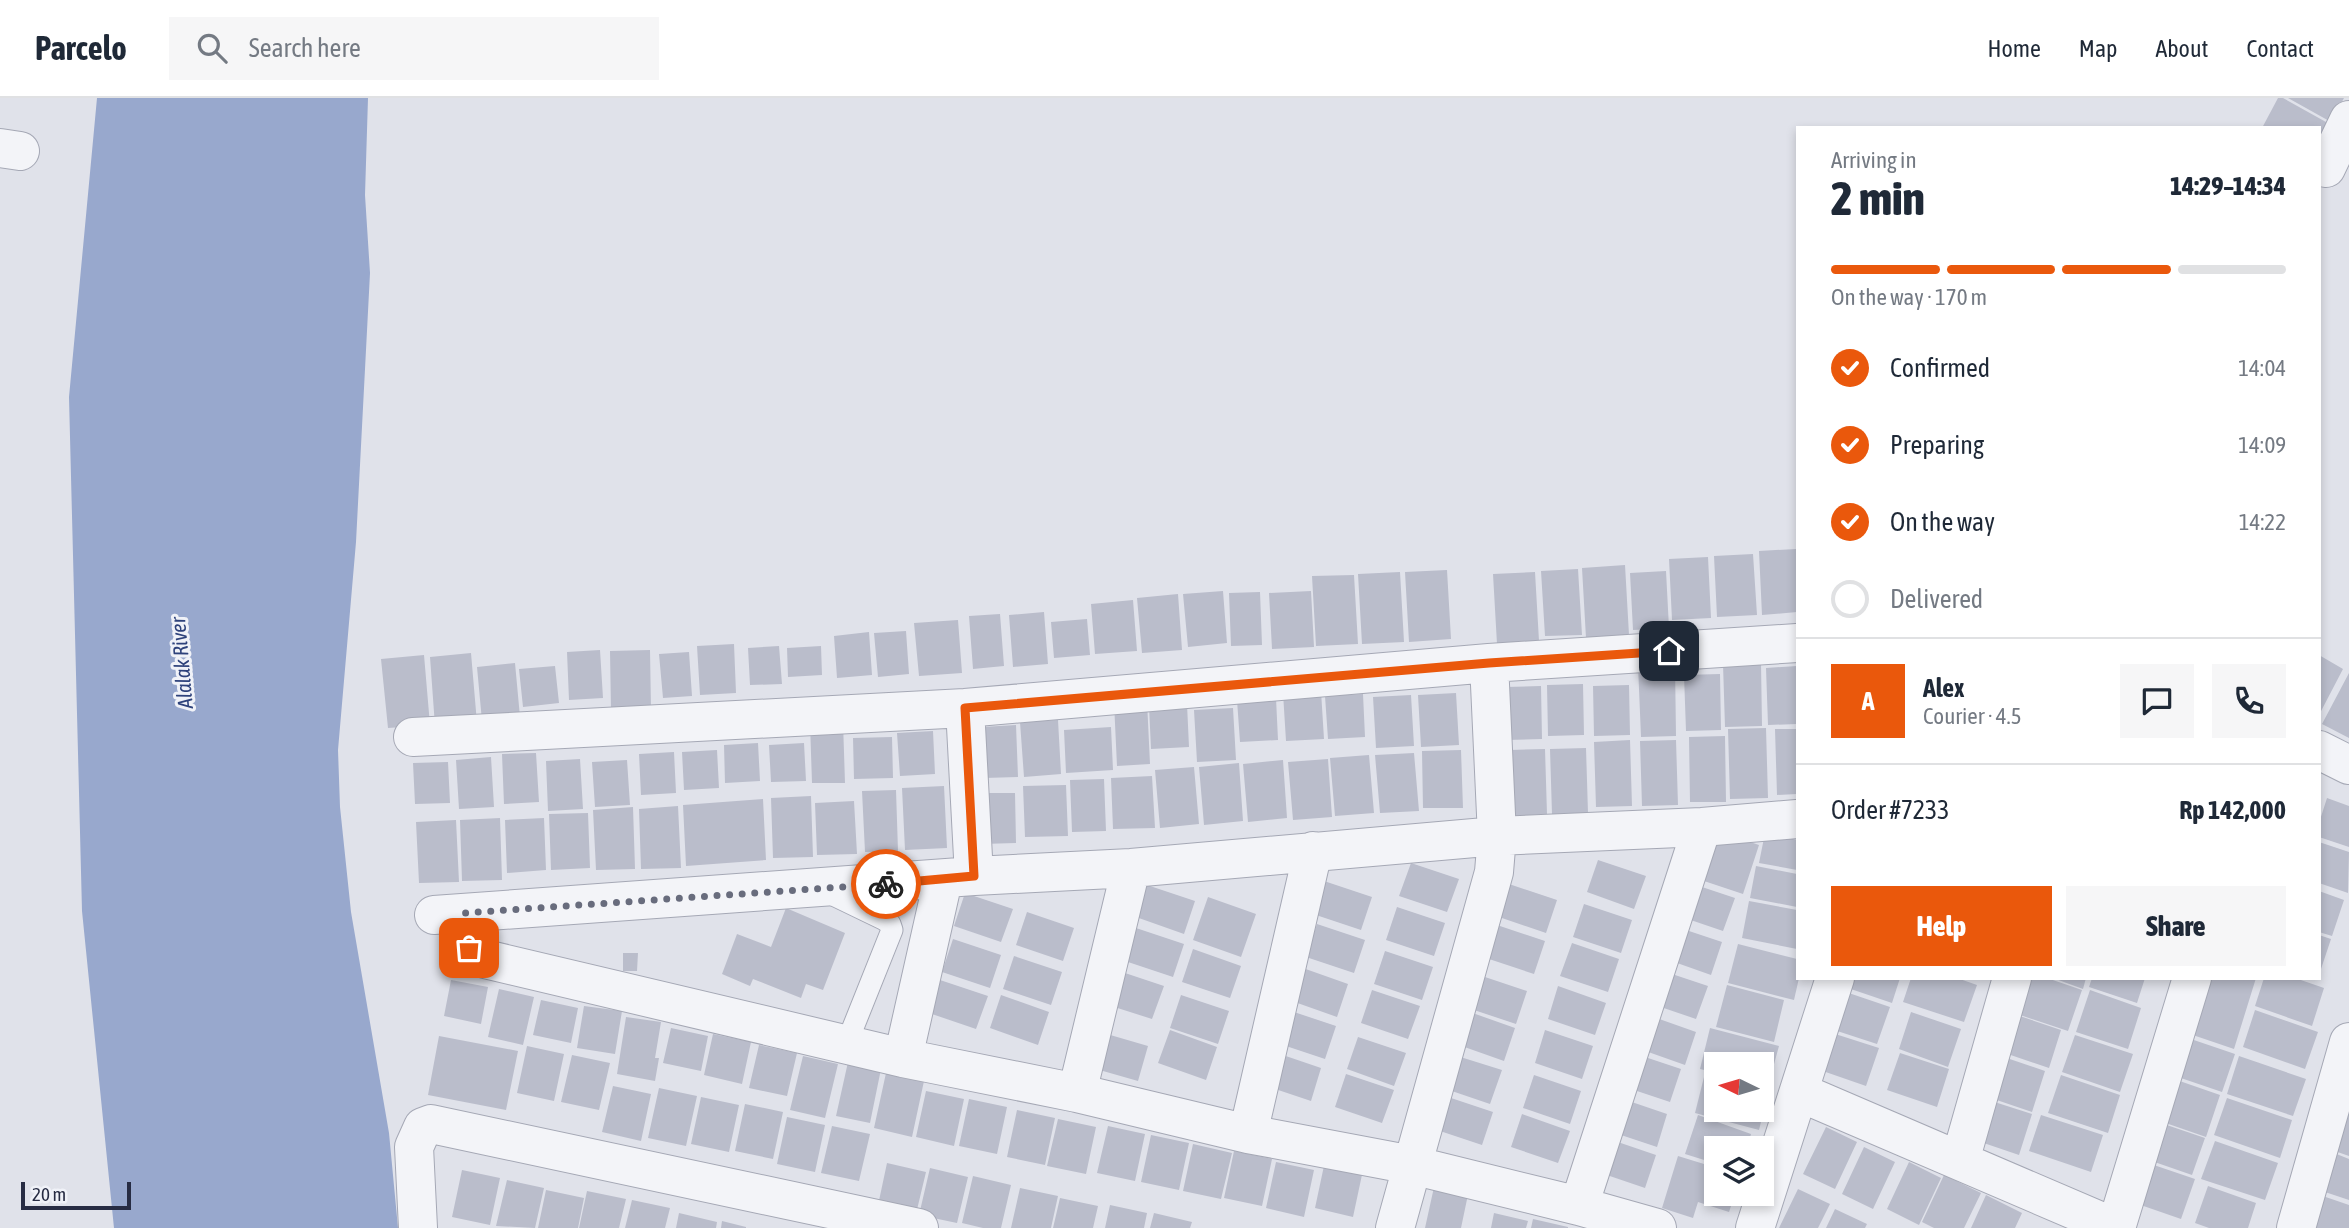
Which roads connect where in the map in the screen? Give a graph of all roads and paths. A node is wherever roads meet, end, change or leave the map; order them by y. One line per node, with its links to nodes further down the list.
1 (2349, 120): 2 (street)
2 (2326, 168)
3 (1796, 643): 4 (street)
4 (1489, 663): 5 (street); 11 (street)
5 (965, 708): 6 (street); 14 (street)
6 (413, 737)
7 (2321, 751): 8 (street)
8 (2349, 765)
9 (1796, 819): 10 (street)
10 (1702, 827): 11 (street); 27 (street)
11 (1497, 836): 12 (street); 26 (street)
12 (1313, 851): 13 (street); 24 (street)
13 (1131, 868): 14 (street); 23 (street)
14 (959, 878): 15 (street); 21 (street)
15 (820, 888): 20 (lane); 20 (street)
16 (1834, 980): 22 (street)
17 (2011, 980): 25 (street)
18 (2191, 980): 34 (street)
19 (2349, 1042): 35 (street)
20 (846, 1045): 21 (street)
21 (903, 1058): 23 (street)
22 (1799, 1092): 25 (street); 33 (street)
23 (1077, 1093): 24 (street)
24 (1248, 1134): 26 (street)
25 (1960, 1161): 28 (street)
26 (1412, 1165): 27 (street); 31 (street)
27 (1579, 1206): 32 (street)
28 (2066, 1218): 34 (street)
29 (418, 1228): 30 (street)
30 (919, 1228)
31 (1395, 1228)
32 (1657, 1228)
33 (1755, 1228)
34 (2116, 1228)
35 (2296, 1228)

